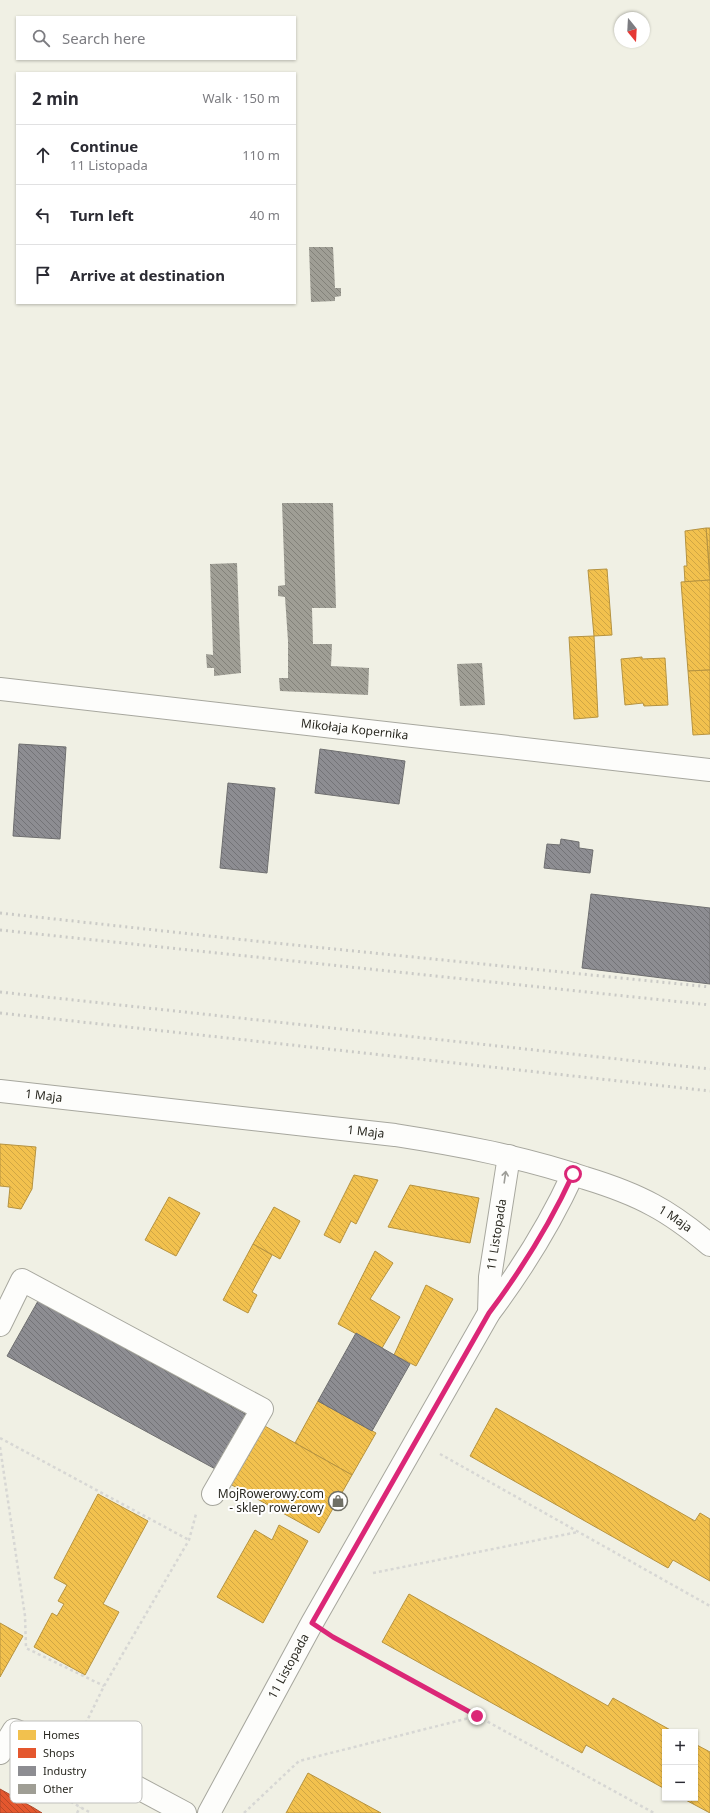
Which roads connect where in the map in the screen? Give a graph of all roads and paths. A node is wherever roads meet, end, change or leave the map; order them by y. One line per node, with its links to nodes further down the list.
1 (0, 688): 2 (street, Mikołaja Kopernika)
2 (710, 770)
3 (0, 1091): 4 (street, 1 Maja)
4 (509, 1156): 5 (street, 1 Maja); 7 (street, 11 Listopada, one-way to 4)
5 (573, 1174): 6 (street, 1 Maja); 7 (street, 11 Listopada)
6 (710, 1245)
7 (489, 1313): 18 (street, 11 Listopada)
8 (0, 1325): 12 (street)
9 (0, 1438): 15 (path)
10 (0, 1446): 19 (path)
11 (436, 1452): 14 (path)
12 (213, 1494)
13 (197, 1511): 15 (path)
14 (579, 1532): 16 (path); 17 (path)
15 (189, 1540): 19 (path)
16 (366, 1575)
17 (710, 1606)
18 (312, 1623): 20 (path); 30 (street, 11 Listopada)
19 (104, 1686): 21 (path)
20 (477, 1716): 31 (path); 32 (path)
21 (86, 1721)
22 (7, 1728): 23 (street)
23 (0, 1753)
24 (142, 1790): 29 (street)
25 (73, 1803): 26 (path)
26 (80, 1807): 27 (path); 28 (path)
27 (77, 1813)
28 (91, 1813)
29 (184, 1813)
30 (209, 1813)
31 (244, 1813)
32 (654, 1813)

